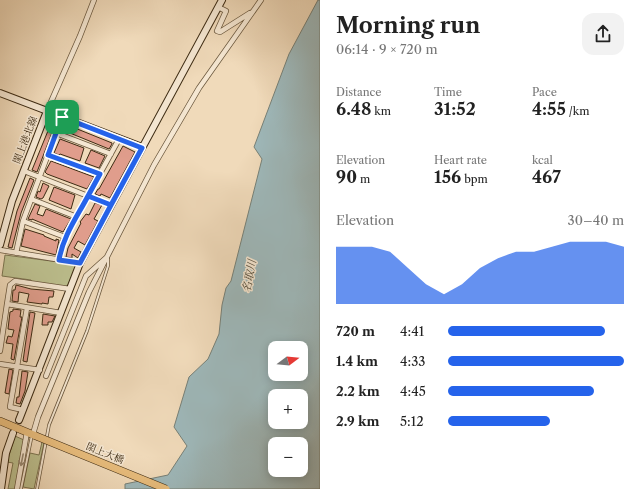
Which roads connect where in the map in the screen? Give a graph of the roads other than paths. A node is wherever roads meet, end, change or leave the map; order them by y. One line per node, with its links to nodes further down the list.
1 (94, 0): 7 (street)
2 (222, 0): 4 (street)
3 (261, 0): 5 (street)
4 (218, 7): 5 (street); 11 (street)
5 (252, 12): 26 (street)
6 (0, 92): 7 (street)
7 (47, 111): 8 (street); 14 (street, 閖上港北線)
8 (62, 117): 9 (street); 10 (street)
9 (56, 133): 12 (street); 13 (street)
10 (119, 139): 11 (street); 12 (street)
11 (142, 148): 19 (street)
12 (111, 154): 15 (street)
13 (48, 155): 15 (street); 16 (street)
14 (24, 171): 16 (street); 23 (street, 閖上港北線)
15 (100, 174): 17 (street)
16 (40, 177): 17 (street); 18 (street)
17 (88, 196): 19 (street); 20 (street)
18 (31, 199): 20 (street); 21 (street)
19 (111, 205): 28 (street)
20 (77, 216): 22 (street)
21 (23, 221): 22 (street); 25 (street)
22 (65, 237): 27 (street)
23 (0, 244)
24 (0, 250): 25 (street)
25 (16, 253): 27 (street)
26 (108, 255): 38 (street); 43 (street); 48 (lane)
27 (59, 260): 28 (street)
28 (80, 263): 29 (street)
29 (70, 289): 30 (street); 32 (street)
30 (7, 304): 31 (street); 33 (street)
31 (27, 308): 32 (street); 36 (street)
32 (61, 313): 37 (street)
33 (2, 329): 34 (street)
34 (0, 351)
35 (0, 364): 36 (street)
36 (17, 367): 37 (street); 39 (street)
37 (40, 370): 39 (street)
38 (46, 376)
39 (23, 410): 40 (street)
40 (19, 420)
41 (0, 421): 43 (main road, 閖上大橋)
42 (13, 433): 44 (street)
43 (32, 434): 46 (street, one-way to 46); 47 (lane); 49 (main road, 閖上大橋, bridge)
44 (2, 469): 45 (street)
45 (1, 489)
46 (16, 489)
47 (22, 489)
48 (37, 489)
49 (166, 489)

